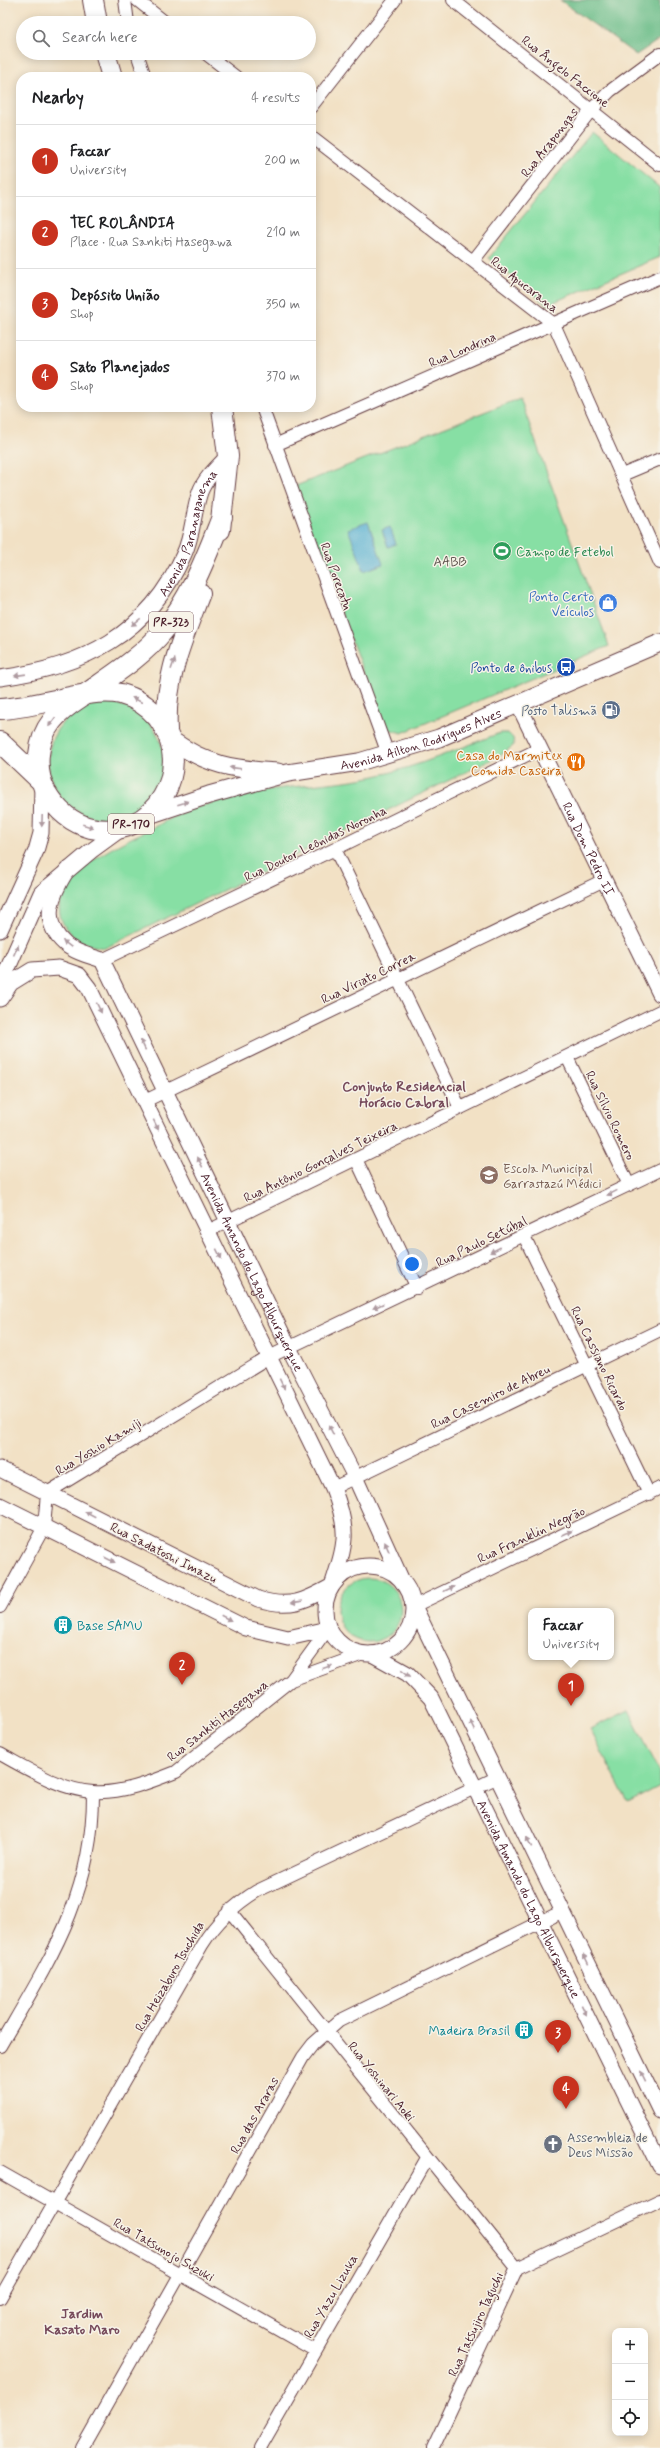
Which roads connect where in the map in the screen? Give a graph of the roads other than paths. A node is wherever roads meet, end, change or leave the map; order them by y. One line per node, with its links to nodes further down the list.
1 (93, 0): 6 (highway)
2 (125, 0): 7 (street)
3 (137, 0): 8 (street)
4 (395, 0): 16 (street)
5 (453, 0): 17 (street, Rua Ângelo Faccione)
6 (96, 16)
7 (127, 16)
8 (157, 16)
9 (660, 54): 17 (street, Rua Arapongas)
10 (107, 60): 13 (highway)
11 (139, 60): 14 (street)
12 (214, 60): 15 (street)
13 (111, 72)
14 (143, 72)
15 (230, 72)
16 (316, 100)
17 (592, 109): 19 (street, Rua Ângelo Faccione); 20 (street, Rua Arapongas)
18 (316, 140): 20 (street, Rua Apucarana)
19 (660, 165)
20 (473, 260): 22 (street, Rua Apucarana)
21 (660, 277): 22 (street, Rua Londrina)
22 (554, 324): 25 (street, Rua Londrina); 28 (street, Rua Apucarana)
23 (223, 412): 26 (highway, PR-323)
24 (264, 412): 25 (street, Rua Porecatu)
25 (275, 445): 39 (street, Rua Porecatu)
26 (228, 456): 29 (highway, PR-323); 32 (street, Avenida Paranapanema, one-way to 32)
27 (660, 458): 28 (street)
28 (622, 475): 30 (street, Rua Apucarana)
29 (222, 517): 33 (highway, PR-323); 36 (highway, PR-323, one-way to 29)
30 (660, 563)
31 (660, 643): 34 (main road, Avenida Ailton Rodrigues Alves)
32 (0, 678)
33 (81, 696): 35 (highway, PR-170); 36 (highway, PR-170, one-way to 33); 41 (highway, PR-170, one-way to 41)
34 (518, 704): 38 (street, Rua Dom Pedro II); 39 (main road, Avenida Ailton Rodrigues Alves)
35 (0, 708)
36 (169, 735): 40 (main road, one-way to 36); 42 (highway, PR-170)
37 (0, 742): 41 (highway, PR-170)
38 (539, 749): 44 (street, Rua Doutor Leônidas Noronha); 46 (street, Rua Dom Pedro II)
39 (388, 754): 40 (main road, Avenida Ailton Rodrigues Alves)
40 (288, 773): 42 (main road, one-way to 40)
41 (42, 782): 43 (highway, PR-170, one-way to 43); 47 (street, one-way to 47)
42 (146, 816): 43 (highway, PR-170)
43 (126, 826): 45 (street)
44 (335, 849): 48 (street, Rua Doutor Leônidas Noronha); 49 (street)
45 (67, 870): 48 (street, one-way to 45); 50 (street, one-way to 45)
46 (604, 880): 49 (street, Rua Viriato Correa); 51 (street, Rua Dom Pedro II)
47 (2, 925)
48 (102, 960): 55 (street, Avenida Amando do Lago Alburquerque, one-way to 48)
49 (398, 977): 55 (street, Rua Viriato Correa); 57 (street)
50 (0, 986)
51 (660, 994)
52 (0, 999): 56 (street, Avenida Amando do Lago Alburquerque, one-way to 56)
53 (660, 1011): 54 (street, Rua Antônio Gonçalves Teixeira)
54 (567, 1057): 57 (street, Rua Antônio Gonçalves Teixeira); 60 (street, Rua Sílvio Romero)
55 (164, 1091): 56 (street, Rua Viriato Correa); 61 (street, Avenida Amando do Lago Alburquerque, one-way to 55)
56 (145, 1101): 62 (street, Avenida Amando do Lago Alburquerque, one-way to 62)
57 (460, 1108): 58 (street, Rua Antônio Gonçalves Teixeira)
58 (356, 1159): 61 (street, Rua Antônio Gonçalves Teixeira); 64 (street)
59 (660, 1170): 60 (street, Rua Paulo Setúbal)
60 (629, 1185): 63 (street, Rua Paulo Setúbal, one-way to 63)
61 (228, 1221): 62 (street, Rua Antônio Gonçalves Teixeira); 66 (street, Avenida Amando do Lago Alburquerque)
62 (208, 1231): 67 (street, Avenida Amando do Lago Alburquerque, one-way to 67)
63 (524, 1236): 64 (street, Rua Paulo Setúbal, one-way to 64); 68 (street, Rua Cassiano Ricardo)
64 (417, 1288): 66 (street, Rua Paulo Setúbal, one-way to 66)
65 (660, 1330): 68 (street, Rua Casemiro de Abreu)
66 (289, 1348): 67 (street, Rua Paulo Setúbal); 70 (street, Avenida Amando do Lago Alburquerque, one-way to 66)
67 (269, 1357): 71 (street, Avenida Amando do Lago Alburquerque, one-way to 71); 73 (street, Rua Yoshio Kamiji)
68 (588, 1365): 70 (street, Rua Casemiro de Abreu); 72 (street, Rua Cassiano Ricardo)
69 (0, 1469): 73 (street, Rua Sadatoshi Imazu)
70 (355, 1477): 71 (street, Rua Casemiro de Abreu); 76 (street, Avenida Amando do Lago Alburquerque, one-way to 70)
71 (333, 1488): 77 (street, Avenida Amando do Lago Alburquerque)
72 (654, 1491): 79 (street, Rua Franklin Negrão, one-way to 72)
73 (47, 1493): 75 (street); 77 (street, Rua Sadatoshi Imazu, one-way to 73)
74 (0, 1505): 75 (street)
75 (44, 1527): 78 (street); 80 (street, one-way to 80)
76 (403, 1583): 77 (street); 79 (street)
77 (332, 1586): 80 (street)
78 (0, 1606)
79 (414, 1606): 81 (street); 84 (street, Avenida Amando do Lago Alburquerque, one-way to 79)
80 (328, 1629): 81 (street); 82 (street, Rua Sankiti Hasegawa)
81 (368, 1654): 82 (street, Rua Sankiti Hasegawa, one-way to 81); 85 (street, Avenida Amando do Lago Alburquerque, one-way to 85)
82 (290, 1680): 86 (street, Rua Sankiti Hasegawa)
83 (0, 1754): 86 (street, Rua Sankiti Hasegawa)
84 (498, 1777): 85 (street, Rua Heizaburo Tsuchida); 88 (street, Avenida Amando do Lago Alburquerque, one-way to 84)
85 (475, 1788): 87 (street, Rua Heizaburo Tsuchida); 89 (street, Avenida Amando do Lago Alburquerque)
86 (93, 1792): 91 (street)
87 (229, 1910): 90 (street, Rua Yoshinari Aoki); 97 (street, Rua Heizaburo Tsuchida)
88 (563, 1911): 89 (street, Rua das Araras); 92 (street, Avenida Amando do Lago Alburquerque, one-way to 88)
89 (540, 1921): 90 (street, Rua das Araras); 94 (street, Avenida Amando do Lago Alburquerque, one-way to 94)
90 (324, 2032): 93 (street, Rua Yoshinari Aoki); 99 (street, Rua das Araras)
91 (0, 2046)
92 (660, 2111)
93 (427, 2158): 98 (street, Rua Yoshinari Aoki); 101 (street, Rua Yazu Lizuka)
94 (660, 2166)
95 (0, 2172): 97 (street, Rua Tatsunojo Suzuki)
96 (660, 2200): 98 (street, Rua Tatsujiro Taguchi)
97 (54, 2203): 99 (street, Rua Tatsunojo Suzuki); 100 (street, Rua Heizaburo Tsuchida)
98 (517, 2268): 104 (street, Rua Tatsujiro Taguchi)
99 (181, 2275): 101 (street, Rua Tatsunojo Suzuki); 102 (street, Rua das Araras)
100 (0, 2298)
101 (314, 2350): 103 (street, Rua Yazu Lizuka)
102 (82, 2448)
103 (260, 2448)
104 (433, 2448)

